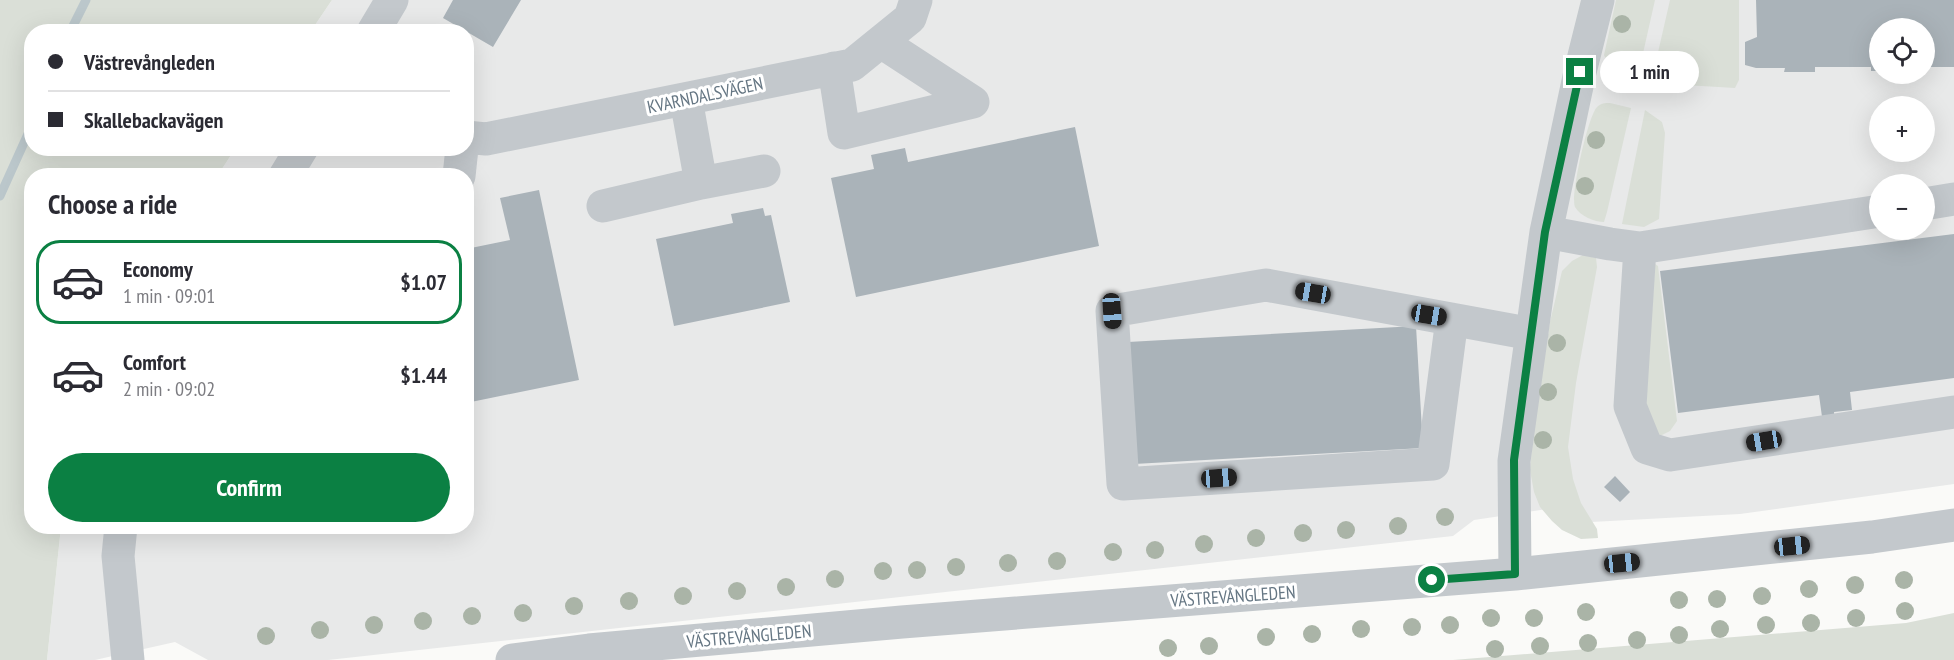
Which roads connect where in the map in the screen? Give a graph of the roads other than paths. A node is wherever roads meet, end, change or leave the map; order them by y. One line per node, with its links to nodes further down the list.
1 (392, 0): 4 (street)
2 (916, 0): 5 (street, KVARNDALSVÄGEN)
3 (1598, 0): 15 (street)
4 (378, 24)
5 (881, 42): 6 (street, KVARNDALSVÄGEN); 6 (street)
6 (834, 68): 7 (street, KVARNDALSVÄGEN)
7 (686, 99): 8 (street, KVARNDALSVÄGEN); 10 (street)
8 (474, 137)
9 (764, 171): 10 (street)
10 (701, 183): 13 (street)
11 (1954, 199): 12 (street)
12 (1935, 202)
13 (603, 206)
14 (1869, 213): 16 (street)
15 (1545, 232): 16 (street); 18 (street)
16 (1640, 248): 19 (street)
17 (1452, 319): 17 (street); 18 (street)
18 (1532, 334): 22 (street)
19 (1954, 412)
20 (1954, 525): 22 (street, VÄSTREVÅNGLEDEN)
21 (120, 534): 23 (street)
22 (1515, 574): 24 (street, VÄSTREVÅNGLEDEN)
23 (129, 660)
24 (512, 660)

